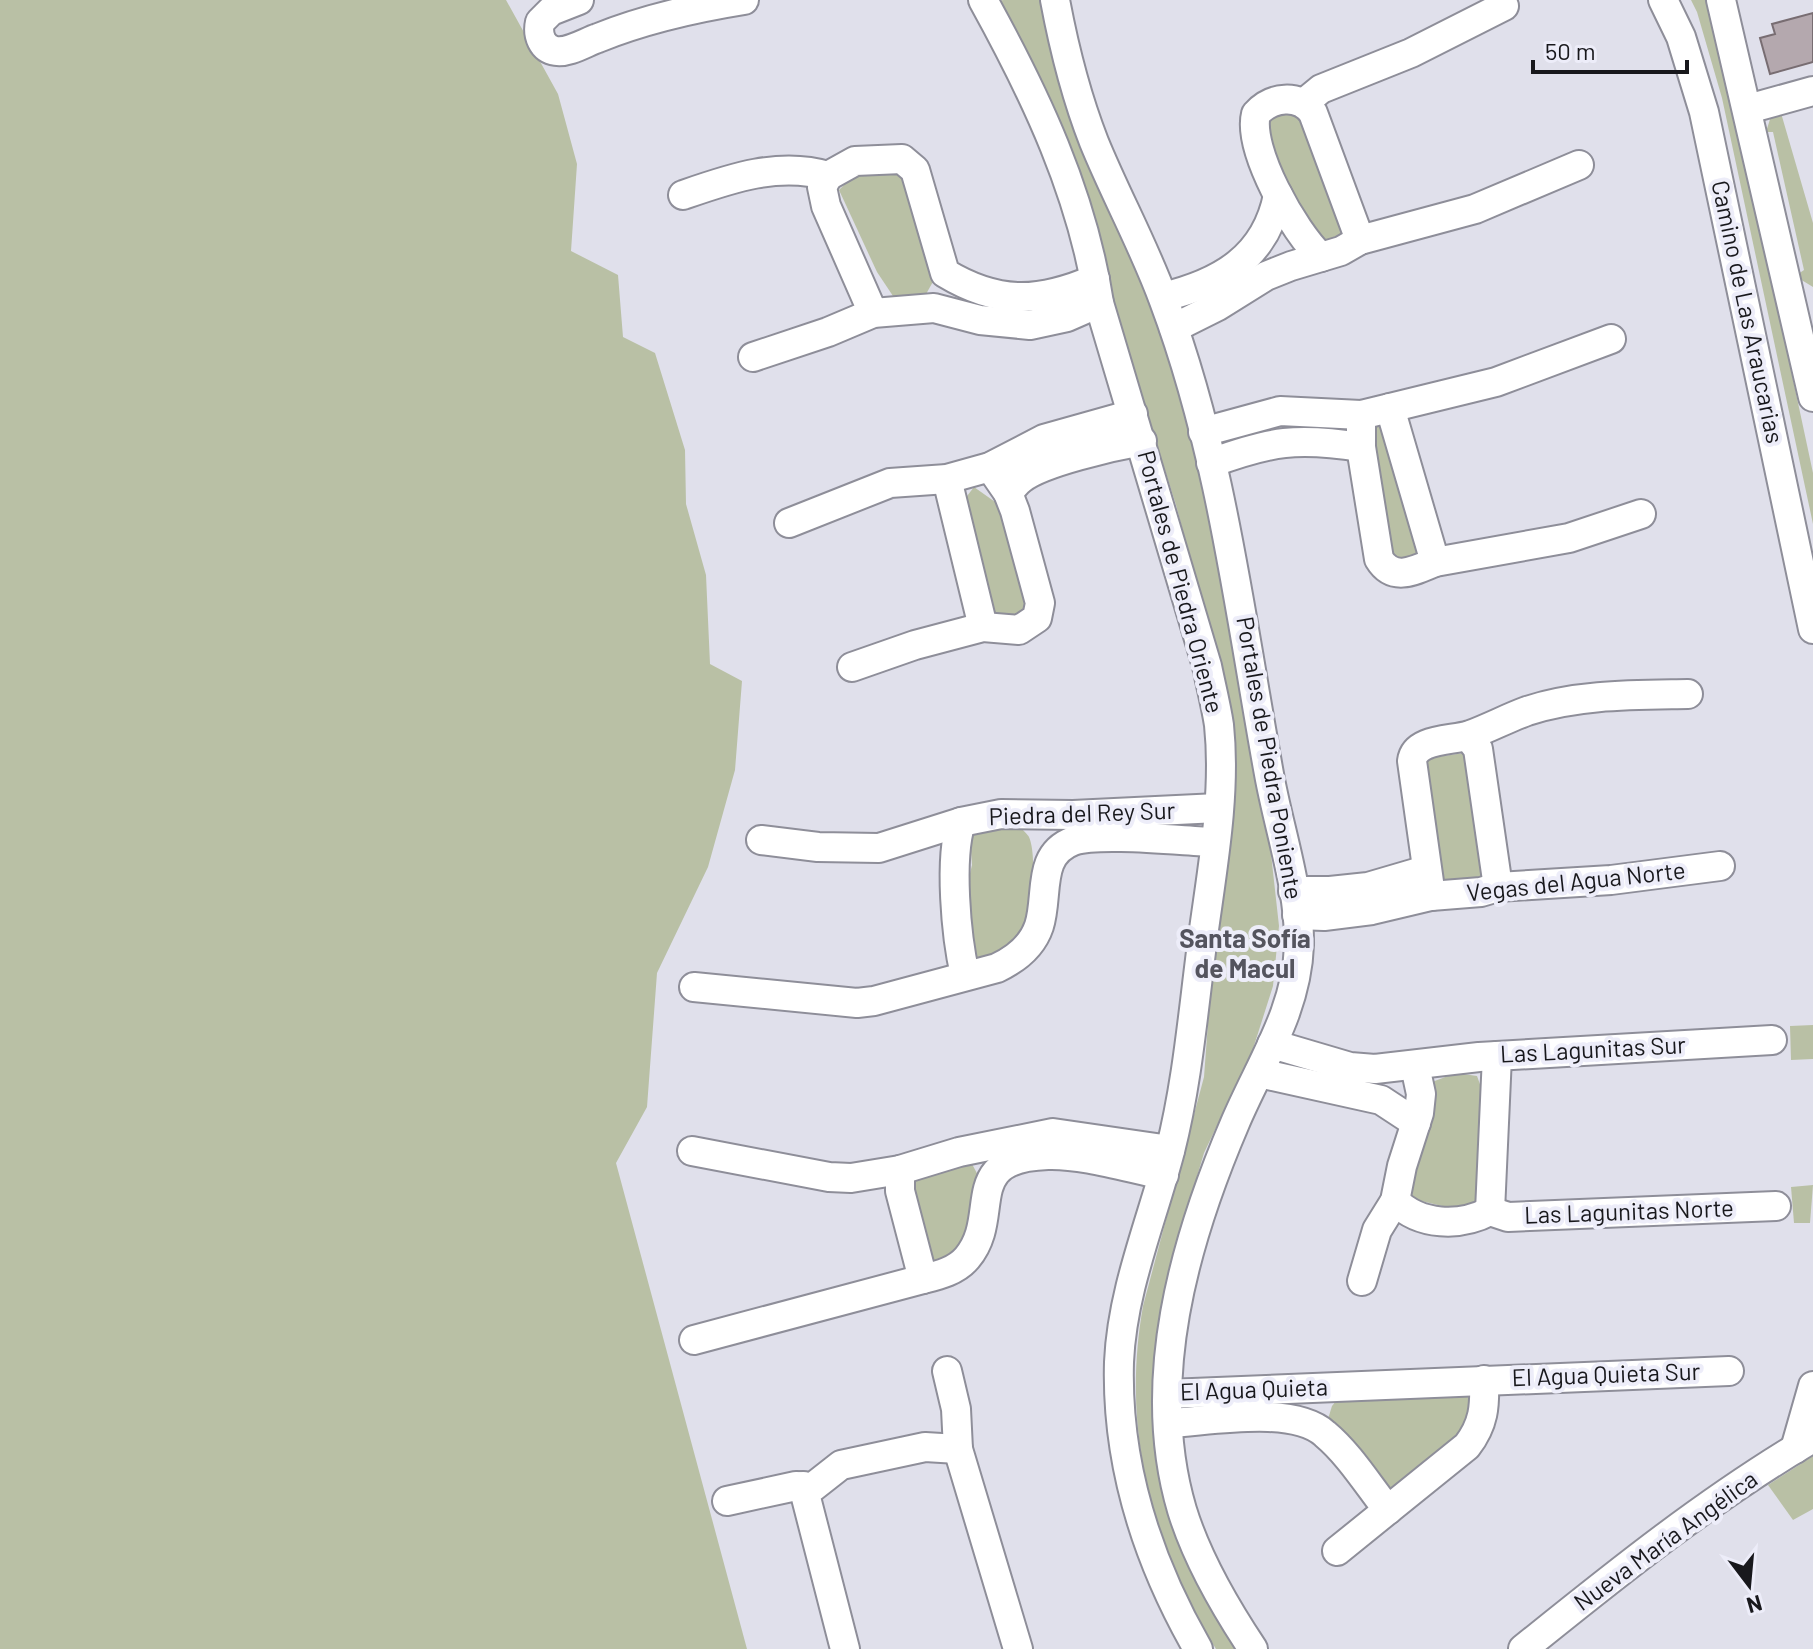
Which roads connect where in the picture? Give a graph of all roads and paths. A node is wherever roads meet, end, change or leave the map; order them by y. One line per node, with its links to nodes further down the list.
1 (579, 0): 2 (street)
2 (744, 0)
3 (983, 0): 18 (street, Portales de Piedra Oriente)
4 (1055, 0): 19 (street, Portales de Piedra Poniente)
5 (1663, 0): 41 (street, Camino de Las Araucarias)
6 (1721, 0): 10 (street)
7 (1504, 6): 9 (street)
8 (1813, 91): 10 (street)
9 (1304, 103): 14 (street); 15 (street)
10 (1748, 109): 20 (street)
11 (1579, 165): 15 (street)
12 (828, 176): 13 (street); 17 (street); 22 (street)
13 (683, 195)
14 (1278, 195): 16 (street); 19 (street)
15 (1360, 240): 16 (street)
16 (1321, 257): 23 (street)
17 (945, 273): 18 (street); 21 (street)
18 (1097, 291): 21 (street); 28 (street, Portales de Piedra Oriente)
19 (1163, 297): 23 (street, Portales de Piedra Poniente)
20 (1803, 301): 26 (street)
21 (934, 308): 22 (street)
22 (873, 313): 25 (street)
23 (1174, 328): 30 (street, Portales de Piedra Poniente)
24 (1611, 339): 27 (street)
25 (753, 357)
26 (1813, 397)
27 (1390, 408): 29 (street); 39 (street)
28 (1133, 414): 31 (street, Portales de Piedra Oriente); 34 (street)
29 (1361, 415): 30 (street); 32 (street)
30 (1203, 432): 33 (street, Portales de Piedra Poniente)
31 (1142, 441): 36 (street); 45 (street, Portales de Piedra Oriente)
32 (1361, 447): 33 (street); 39 (street)
33 (1211, 463): 54 (street, Portales de Piedra Poniente)
34 (990, 467): 35 (street); 36 (street)
35 (947, 479): 38 (street); 40 (street)
36 (1008, 493): 40 (street)
37 (1641, 514): 39 (street)
38 (789, 523)
39 (1435, 562)
40 (983, 627): 42 (street)
41 (1813, 629)
42 (852, 667)
43 (1688, 694): 44 (street)
44 (1468, 736): 52 (street); 53 (street)
45 (1218, 808): 46 (street, Piedra del Rey Sur); 49 (street, Portales de Piedra Oriente)
46 (1028, 814): 47 (street, Piedra del Rey Sur); 50 (street)
47 (961, 822): 48 (street, Piedra del Rey Sur); 55 (street)
48 (761, 840)
49 (1214, 842): 50 (street); 65 (street, Portales de Piedra Oriente)
50 (1048, 861): 55 (street)
51 (1720, 866): 53 (street, Vegas del Agua Norte)
52 (1428, 883): 53 (street, Vegas del Agua Norte); 54 (street, Vegas del Agua Norte)
53 (1498, 887)
54 (1295, 903): 58 (street, Portales de Piedra Poniente)
55 (965, 975): 56 (street)
56 (694, 987)
57 (1772, 1040): 59 (street, Las Lagunitas Sur)
58 (1272, 1044): 60 (street, Las Lagunitas Sur); 61 (street, Portales de Piedra Poniente)
59 (1497, 1056): 60 (street, Las Lagunitas Sur); 70 (street)
60 (1415, 1066): 62 (street)
61 (1259, 1073): 62 (street); 79 (street, Portales de Piedra Poniente)
62 (1416, 1123): 68 (street)
63 (692, 1151): 66 (street)
64 (959, 1152): 65 (street); 66 (street); 67 (street)
65 (1167, 1162): 67 (street); 88 (street, Portales de Piedra Oriente)
66 (900, 1170): 71 (street)
67 (989, 1182): 71 (street)
68 (1395, 1201): 70 (street, Las Lagunitas Norte); 72 (street)
69 (1776, 1206): 70 (street, Las Lagunitas Norte)
70 (1490, 1211)
71 (923, 1279): 73 (street)
72 (1362, 1281)
73 (694, 1340)
74 (947, 1371): 83 (street)
75 (1729, 1371): 76 (street, El Agua Quieta Sur)
76 (1484, 1380): 78 (street, El Agua Quieta); 86 (street)
77 (1813, 1386): 82 (street)
78 (1340, 1387): 79 (street, El Agua Quieta); 81 (street, El Agua Quieta)
79 (1168, 1394): 80 (street, Portales de Piedra Poniente)
80 (1169, 1423): 81 (street, El Agua Quieta); 91 (street, Portales de Piedra Poniente)
81 (1318, 1428): 86 (street)
82 (1804, 1444): 92 (street, Nueva María Angélica)
83 (958, 1449): 84 (street); 90 (street)
84 (803, 1486): 85 (street); 89 (street)
85 (727, 1501)
86 (1388, 1510): 87 (street)
87 (1337, 1551)
88 (1185, 1643)
89 (845, 1649)
90 (1018, 1649)
91 (1253, 1649)
92 (1523, 1649)

